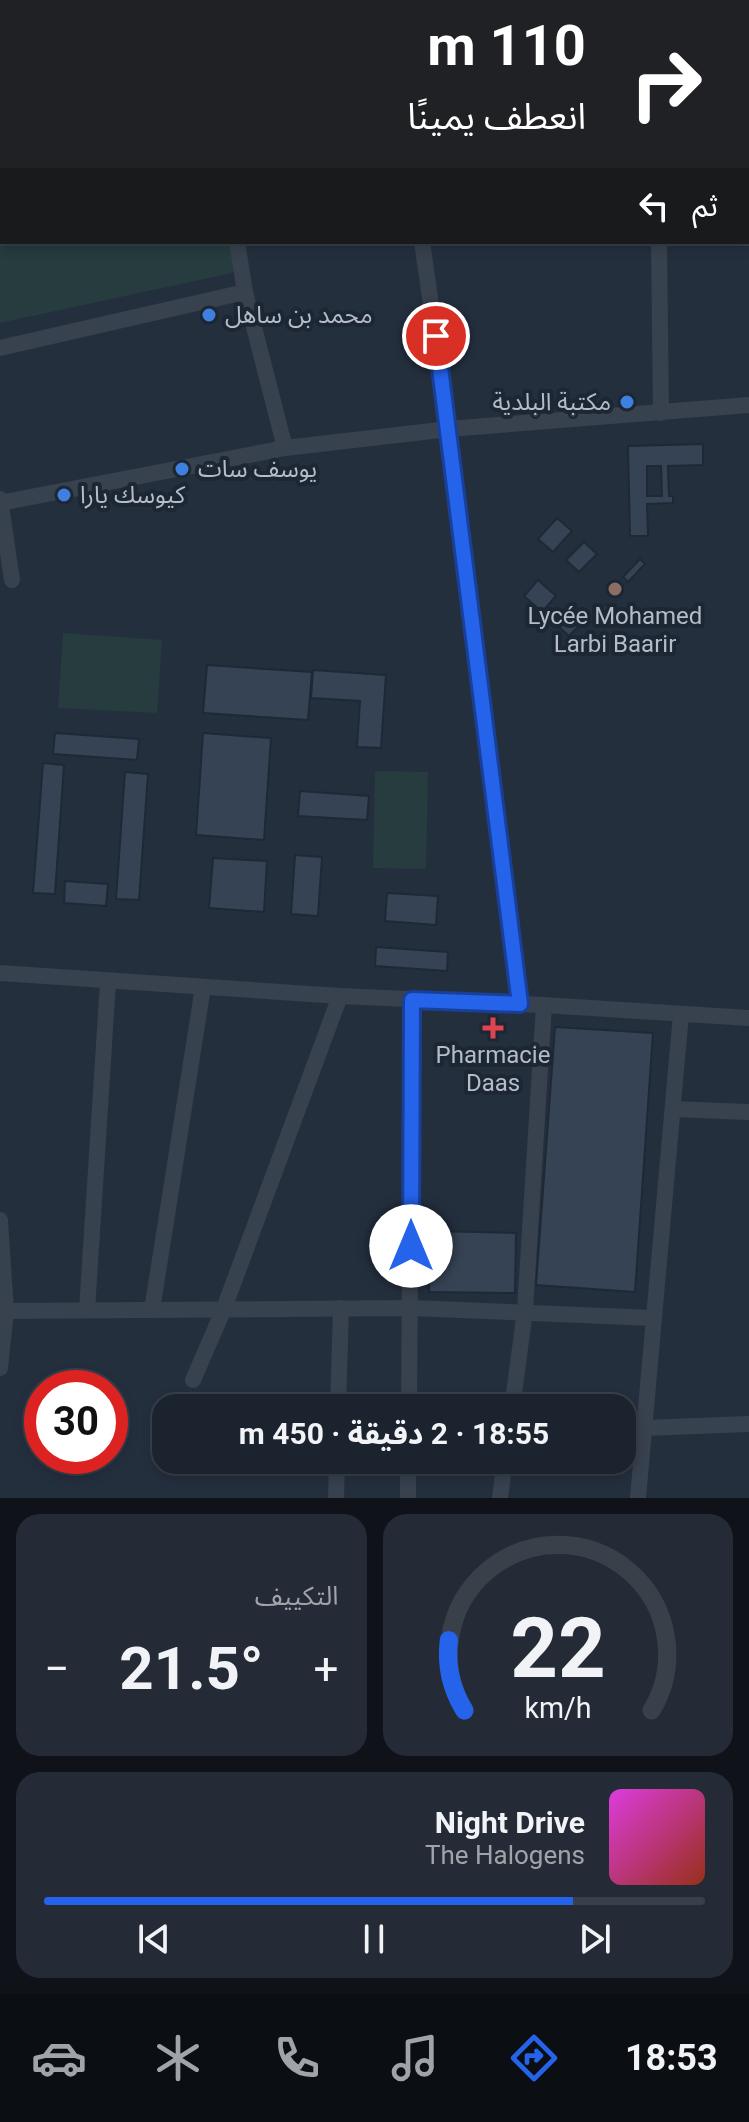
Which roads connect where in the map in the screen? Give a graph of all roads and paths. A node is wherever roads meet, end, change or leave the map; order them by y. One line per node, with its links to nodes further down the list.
1 (237, 244): 4 (street)
2 (422, 244): 8 (street)
3 (659, 244): 7 (street)
4 (245, 292): 5 (street); 9 (street)
5 (0, 348)
6 (749, 405): 7 (street)
7 (661, 413): 8 (street)
8 (449, 429): 9 (street); 17 (street)
9 (285, 448): 10 (street)
10 (0, 502): 11 (street)
11 (12, 580)
12 (0, 973): 13 (street)
13 (108, 982): 14 (street); 26 (street)
14 (203, 987): 15 (street); 27 (street)
15 (340, 996): 16 (street); 29 (street)
16 (412, 1000): 17 (street); 25 (street)
17 (520, 1004): 18 (street)
18 (544, 1005): 19 (street); 30 (street)
19 (681, 1014): 20 (street); 21 (street)
20 (749, 1018)
21 (673, 1109): 22 (street); 31 (street)
22 (749, 1112)
23 (0, 1220): 28 (street)
24 (341, 1308): 25 (street); 29 (street); 34 (street)
25 (411, 1308): 30 (street); 35 (street)
26 (87, 1310): 27 (street); 28 (street)
27 (152, 1310): 29 (street)
28 (3, 1311): 32 (street)
29 (223, 1311): 33 (street)
30 (525, 1311): 31 (street); 36 (street)
31 (653, 1318): 38 (street)
32 (0, 1368)
33 (193, 1380)
34 (338, 1394)
35 (409, 1394)
36 (514, 1394)
37 (749, 1424): 38 (street)
38 (645, 1428): 45 (street)
39 (337, 1474): 42 (street)
40 (408, 1474): 43 (street)
41 (503, 1474): 44 (street)
42 (336, 1498)
43 (408, 1498)
44 (500, 1498)
45 (638, 1498)

